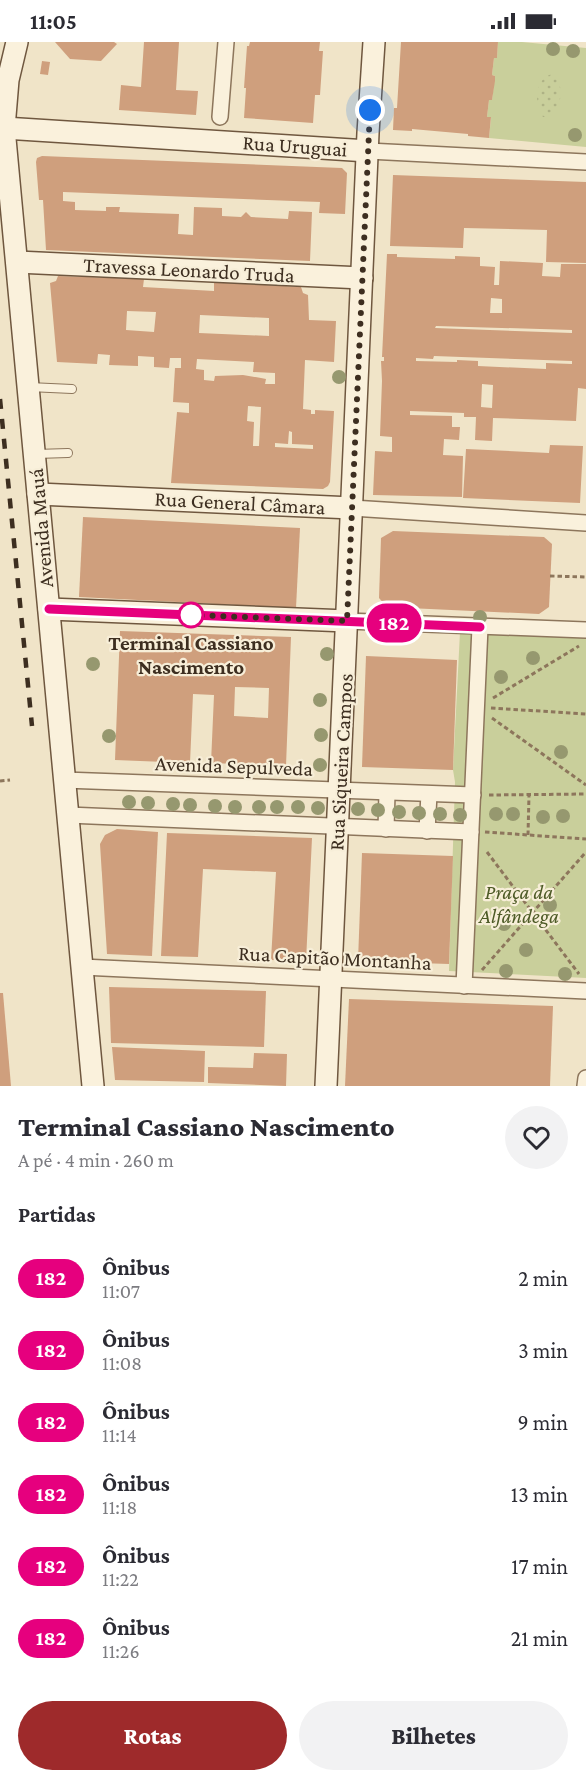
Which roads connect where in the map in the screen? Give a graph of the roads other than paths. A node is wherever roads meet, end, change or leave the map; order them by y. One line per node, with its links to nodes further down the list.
1 (17, 42): 5 (main road, Avenida Mauá)
2 (226, 42): 4 (street)
3 (374, 42): 6 (main road, Rua Siqueira Campos)
4 (220, 117)
5 (4, 128): 6 (main road, Rua Uruguai); 8 (main road, Avenida Mauá)
6 (368, 151): 7 (street, Rua Uruguai); 9 (main road, Rua Siqueira Campos)
7 (586, 162)
8 (17, 262): 9 (main road, Travessa Leonardo Truda); 10 (main road, Avenida Mauá)
9 (362, 278): 15 (main road, Rua Siqueira Campos)
10 (28, 387): 11 (lane); 13 (main road, Avenida Mauá)
11 (72, 389)
12 (68, 453): 13 (lane)
13 (34, 454): 14 (main road, Avenida Mauá)
14 (38, 494): 15 (main road, Rua General Câmara); 17 (main road, Avenida Mauá)
15 (352, 508): 16 (street, Rua General Câmara); 18 (main road, Rua Siqueira Campos)
16 (586, 523)
17 (49, 609): 18 (main road); 21 (main road, Avenida Mauá)
18 (347, 621): 19 (street); 22 (main road, Rua Siqueira Campos)
19 (480, 627): 20 (street); 25 (street)
20 (586, 630)
21 (64, 780): 22 (street, Avenida Sepulveda); 26 (main road, Avenida Mauá)
22 (340, 791): 23 (street, Avenida Sepulveda); 27 (main road, Rua Siqueira Campos)
23 (387, 793): 24 (street, Avenida Sepulveda); 28 (street)
24 (429, 794): 25 (street, Avenida Sepulveda); 29 (street)
25 (473, 795): 30 (street)
26 (68, 815): 27 (street); 31 (main road, Avenida Mauá)
27 (338, 827): 28 (street); 32 (main road, Rua Siqueira Campos)
28 (386, 829): 29 (street)
29 (427, 831): 30 (street)
30 (471, 832): 34 (street)
31 (82, 967): 32 (street, Rua Capitão Montanha); 36 (main road, Avenida Mauá)
32 (331, 979): 34 (street, Rua Capitão Montanha); 37 (main road, Rua Siqueira Campos)
33 (584, 984): 34 (street, Rua Capitão Montanha)
34 (464, 986)
35 (586, 1077): 38 (street)
36 (93, 1086)
37 (326, 1086)
38 (585, 1086)

